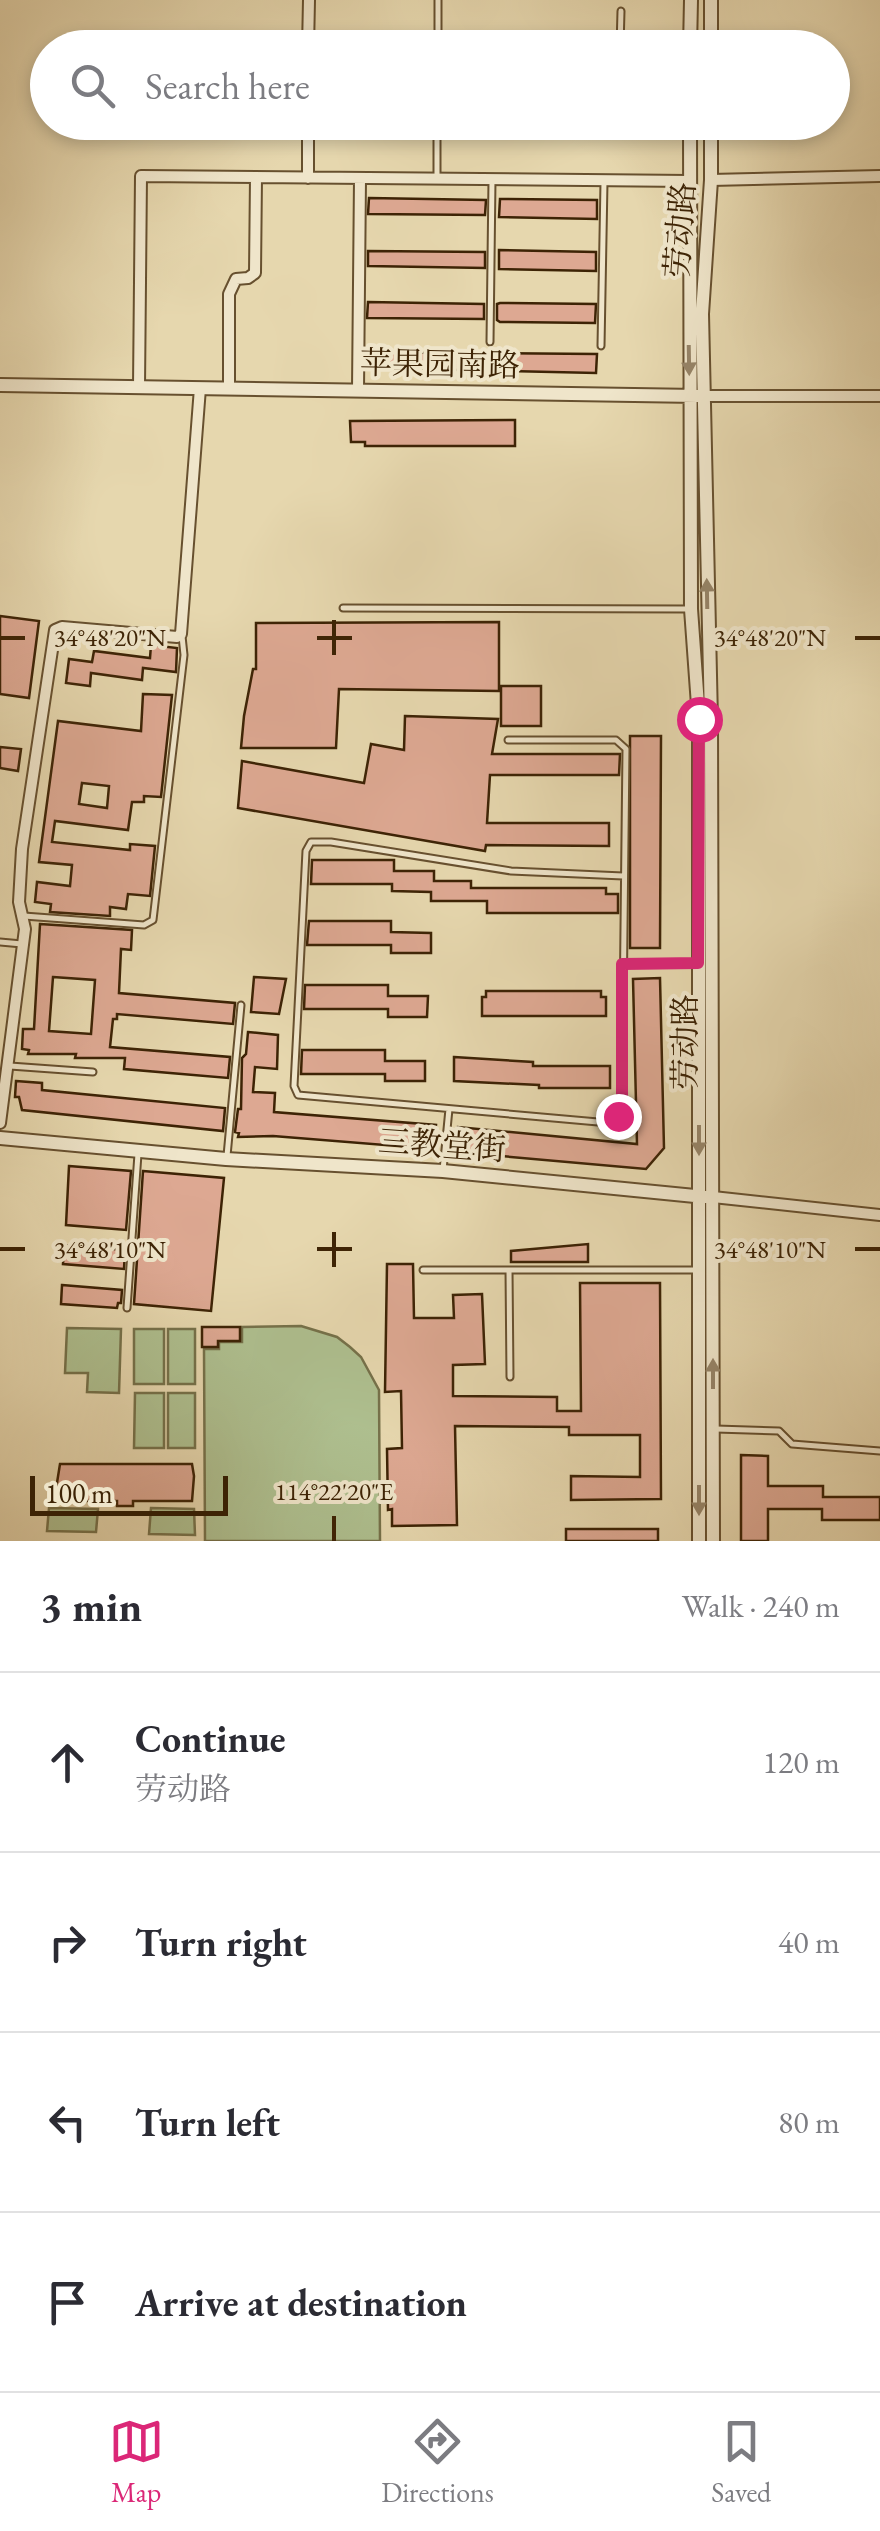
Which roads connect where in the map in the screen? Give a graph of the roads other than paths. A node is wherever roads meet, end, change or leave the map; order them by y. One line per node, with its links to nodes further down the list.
1 (308, 0): 6 (street)
2 (438, 0): 7 (lane)
3 (691, 0): 9 (street)
4 (712, 0): 10 (street)
5 (621, 11): 8 (lane)
6 (308, 30)
7 (438, 30)
8 (620, 30)
9 (690, 30)
10 (712, 30)
11 (308, 140): 17 (street)
12 (437, 140): 19 (lane)
13 (690, 140): 22 (street, 劳动路)
14 (711, 140): 21 (street, 劳动路)
15 (880, 176): 21 (street)
16 (256, 178): 17 (street); 27 (street); 29 (street)
17 (308, 178): 18 (street)
18 (360, 179): 19 (street); 30 (street)
19 (437, 180): 20 (street)
20 (492, 180): 23 (street); 24 (lane)
21 (711, 180): 31 (street, 劳动路)
22 (689, 181): 23 (street); 31 (street, 劳动路, one-way to 31)
23 (604, 182): 25 (lane)
24 (490, 342)
25 (601, 346)
26 (0, 385): 27 (street, 苹果园南路)
27 (138, 387): 28 (street, 苹果园南路)
28 (200, 388): 29 (street, 苹果园南路); 35 (street)
29 (229, 388): 30 (street, 苹果园南路)
30 (358, 390): 31 (street, 苹果园南路)
31 (696, 396): 32 (street, 苹果园南路); 34 (street, 劳动路); 52 (street, 劳动路, one-way to 31)
32 (880, 396)
33 (344, 608): 34 (lane)
34 (691, 609): 41 (street, 劳动路)
35 (181, 634): 38 (street); 38 (lane)
36 (508, 740): 37 (lane)
37 (624, 876): 42 (lane); 46 (lane)
38 (24, 916): 40 (street)
39 (0, 942): 40 (lane)
40 (23, 944): 44 (street)
41 (698, 963): 42 (lane); 52 (street, 劳动路, one-way to 52)
42 (622, 964): 46 (lane)
43 (241, 1004): 50 (lane)
44 (7, 1065): 45 (lane); 47 (street)
45 (93, 1072)
46 (449, 1109): 51 (lane)
47 (0, 1123)
48 (0, 1138): 49 (street, 三教堂街)
49 (138, 1151): 50 (street, 三教堂街); 57 (lane)
50 (226, 1159): 51 (street, 三教堂街)
51 (444, 1171): 52 (street, 三教堂街)
52 (706, 1197): 53 (street, 三教堂街); 56 (street, 劳动路); 59 (street, 劳动路, one-way to 52)
53 (880, 1214)
54 (422, 1270): 55 (lane)
55 (510, 1270): 56 (lane); 58 (lane)
56 (698, 1270): 61 (street, 劳动路, one-way to 61)
57 (126, 1308)
58 (510, 1377)
59 (714, 1429): 60 (lane); 62 (street, 劳动路)
60 (880, 1452)
61 (699, 1541)
62 (713, 1541)

